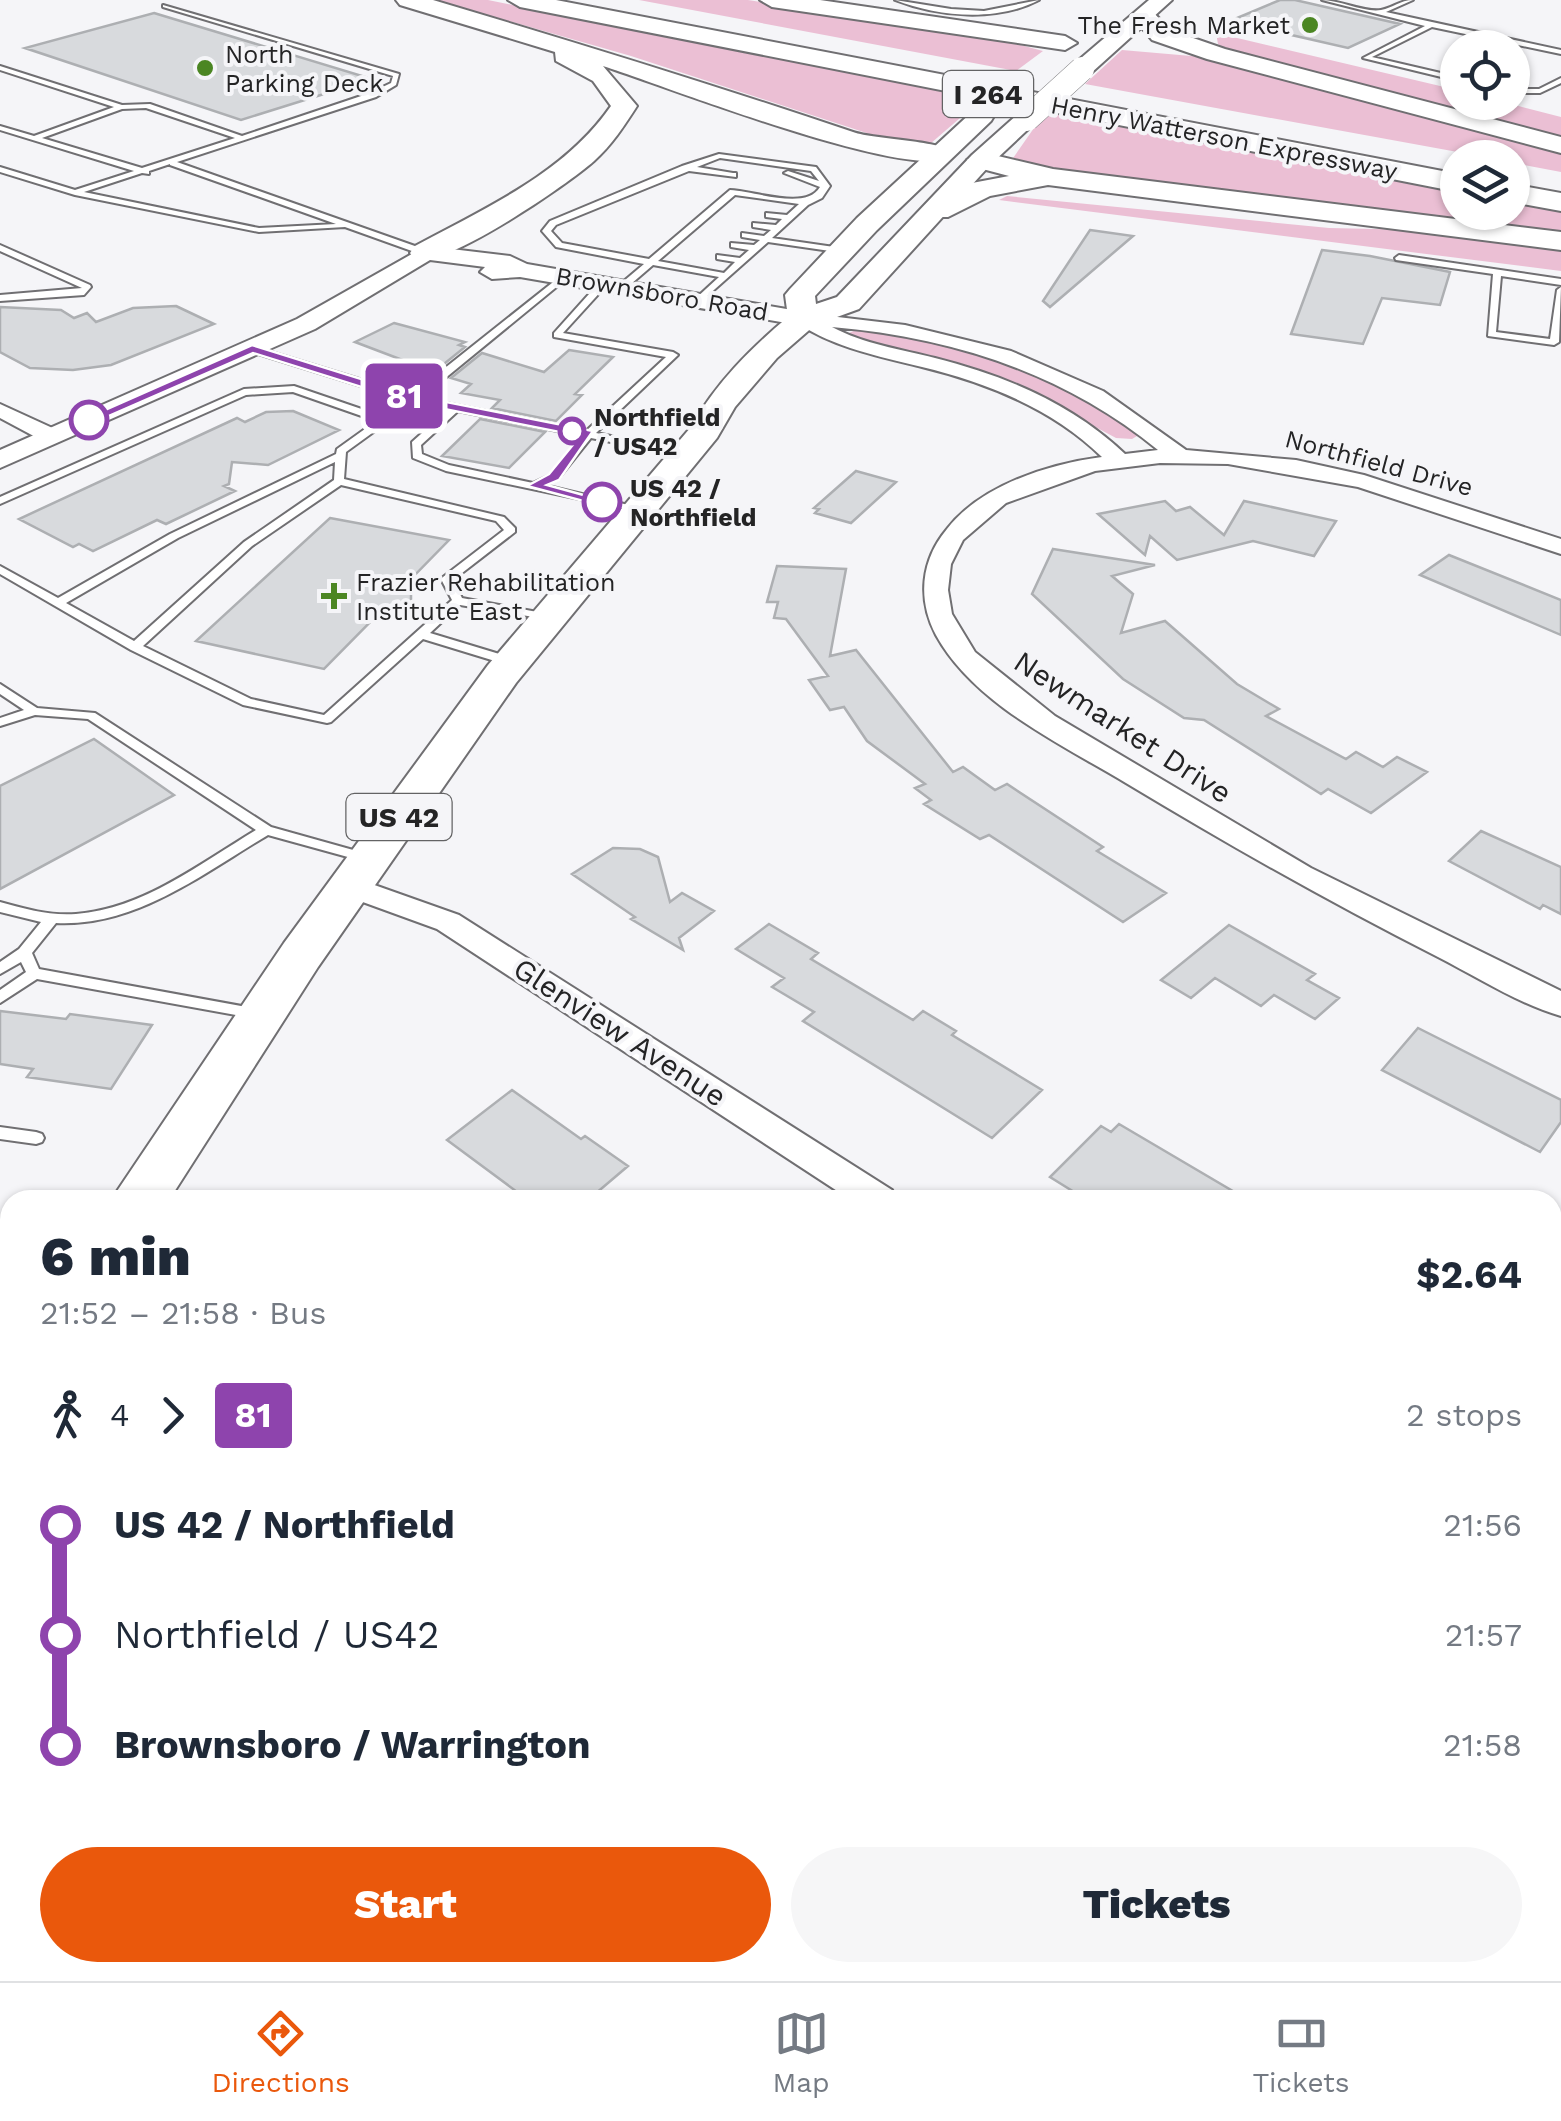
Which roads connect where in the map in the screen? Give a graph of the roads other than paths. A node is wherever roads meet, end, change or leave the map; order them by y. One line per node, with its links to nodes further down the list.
1 (408, 0): 14 (highway)
2 (520, 0): 42 (highway, Henry Watterson Expressway / I 264)
3 (605, 0): 30 (highway, Henry Watterson Expressway / I 264)
4 (772, 0): 15 (highway)
5 (898, 0): 6 (lane)
6 (1036, 0)
7 (1325, 0): 11 (lane)
8 (1410, 0): 11 (lane)
9 (165, 6): 26 (lane)
10 (1153, 8): 16 (main road, Brownsboro Road / US 42); 18 (highway)
11 (1379, 13): 13 (lane)
12 (1089, 23): 15 (main road, Brownsboro Road)
13 (1431, 25): 17 (lane); 20 (lane)
14 (522, 34): 28 (highway); 75 (highway)
15 (1065, 43): 16 (main road); 29 (main road, Brownsboro Road)
16 (1109, 48): 18 (highway); 31 (main road, Brownsboro Road / US 42, bridge)
17 (1561, 52)
18 (1216, 54): 27 (highway)
19 (0, 68): 23 (lane)
20 (1440, 75)
21 (1561, 80): 22 (lane)
22 (1530, 91)
23 (121, 106): 25 (lane); 26 (lane)
24 (0, 128): 25 (lane)
25 (35, 138): 37 (lane)
26 (239, 138): 33 (lane)
27 (1561, 144)
28 (869, 147): 29 (highway); 46 (highway)
29 (941, 154): 31 (main road); 46 (main road, Brownsboro Road)
30 (1440, 158)
31 (981, 160): 41 (highway); 54 (main road, Brownsboro Road / US 42)
32 (702, 161): 34 (lane); 35 (lane); 47 (lane)
33 (173, 163): 37 (lane); 60 (lane, Brownsboro Road)
34 (743, 166)
35 (686, 168): 40 (lane); 79 (lane)
36 (0, 169): 48 (lane)
37 (146, 172): 48 (lane)
38 (788, 173): 45 (lane)
39 (1530, 174): 43 (highway)
40 (733, 175)
41 (1053, 178): 54 (highway); 68 (highway)
42 (1440, 179)
43 (1561, 180)
44 (778, 182): 45 (lane)
45 (811, 182): 47 (lane)
46 (912, 183): 74 (main road, Brownsboro Road)
47 (826, 186): 51 (lane)
48 (75, 193): 60 (lane)
49 (1530, 196): 50 (highway)
50 (1561, 202)
51 (805, 204): 52 (lane); 57 (lane)
52 (716, 207): 53 (lane); 56 (lane)
53 (732, 209)
54 (937, 210): 89 (main road, Brownsboro Road / US 42)
55 (769, 214): 57 (lane)
56 (704, 217): 58 (lane); 61 (lane)
57 (790, 218): 62 (lane)
58 (720, 219)
59 (756, 225): 62 (lane)
60 (342, 226): 75 (lane, Brownsboro Road)
61 (693, 227): 63 (lane); 65 (lane)
62 (778, 228): 67 (lane)
63 (708, 229)
64 (745, 235): 67 (lane)
65 (683, 236): 66 (lane); 71 (lane)
66 (698, 238)
67 (766, 239): 72 (lane); 74 (lane)
68 (1561, 241)
69 (734, 244): 72 (lane)
70 (0, 248): 86 (lane)
71 (670, 248): 73 (lane); 79 (lane)
72 (756, 248): 78 (lane)
73 (684, 250)
74 (842, 251): 89 (main road, Brownsboro Road)
75 (426, 253): 82 (street, Brownsboro Road); 87 (street)
76 (720, 257): 78 (lane)
77 (1399, 258): 80 (lane)
78 (742, 261): 81 (lane)
79 (652, 264): 81 (lane); 84 (lane)
80 (1497, 274): 83 (lane); 85 (lane)
81 (725, 276): 88 (lane)
82 (558, 277): 84 (street, Brownsboro Road); 87 (street); 91 (lane)
83 (1561, 282)
84 (611, 287): 88 (street, Brownsboro Road); 95 (lane)
85 (1561, 290)
86 (3, 294)
87 (353, 300): 90 (street)
88 (697, 302): 89 (street, Brownsboro Road)
89 (804, 320): 97 (main road, US 42); 98 (street); 101 (street)
90 (252, 349): 91 (lane); 96 (street)
91 (413, 399): 92 (lane); 94 (lane)
92 (456, 408): 95 (lane); 104 (lane)
93 (0, 410): 96 (street)
94 (384, 420): 99 (lane); 105 (lane)
95 (589, 434): 97 (lane); 104 (lane)
96 (51, 436): 102 (street)
97 (685, 454): 106 (main road, US 42)
98 (1178, 454): 100 (street, Northfield Drive); 107 (street, Northfield Drive)
99 (341, 455): 103 (lane); 110 (lane)
100 (1149, 456): 101 (street, Newmarket Drive)
101 (1117, 459): 126 (street, Newmarket Drive)
102 (0, 460)
103 (339, 481): 109 (lane); 113 (lane)
104 (534, 486): 106 (lane)
105 (0, 501)
106 (637, 510): 111 (main road, US 42)
107 (1561, 547)
108 (0, 569): 110 (lane)
109 (458, 600): 111 (lane); 112 (lane)
110 (59, 602): 113 (lane)
111 (548, 618): 114 (main road, US 42)
112 (422, 634): 113 (lane); 114 (lane)
113 (135, 647)
114 (512, 662): 119 (main road, US 42)
115 (0, 688): 116 (lane)
116 (34, 711): 117 (lane); 118 (lane)
117 (0, 722)
118 (266, 830): 119 (lane); 121 (lane)
119 (359, 872): 127 (main road, US 42); 131 (street, Glenview Avenue)
120 (0, 908): 121 (lane)
121 (52, 918): 122 (lane)
122 (24, 953): 123 (lane); 124 (lane)
123 (0, 969)
124 (34, 973): 125 (lane); 127 (lane)
125 (0, 998)
126 (1561, 1005)
127 (262, 1014): 130 (main road, US 42)
128 (0, 1133): 129 (lane)
129 (36, 1138)
130 (146, 1190)
131 (864, 1190)

